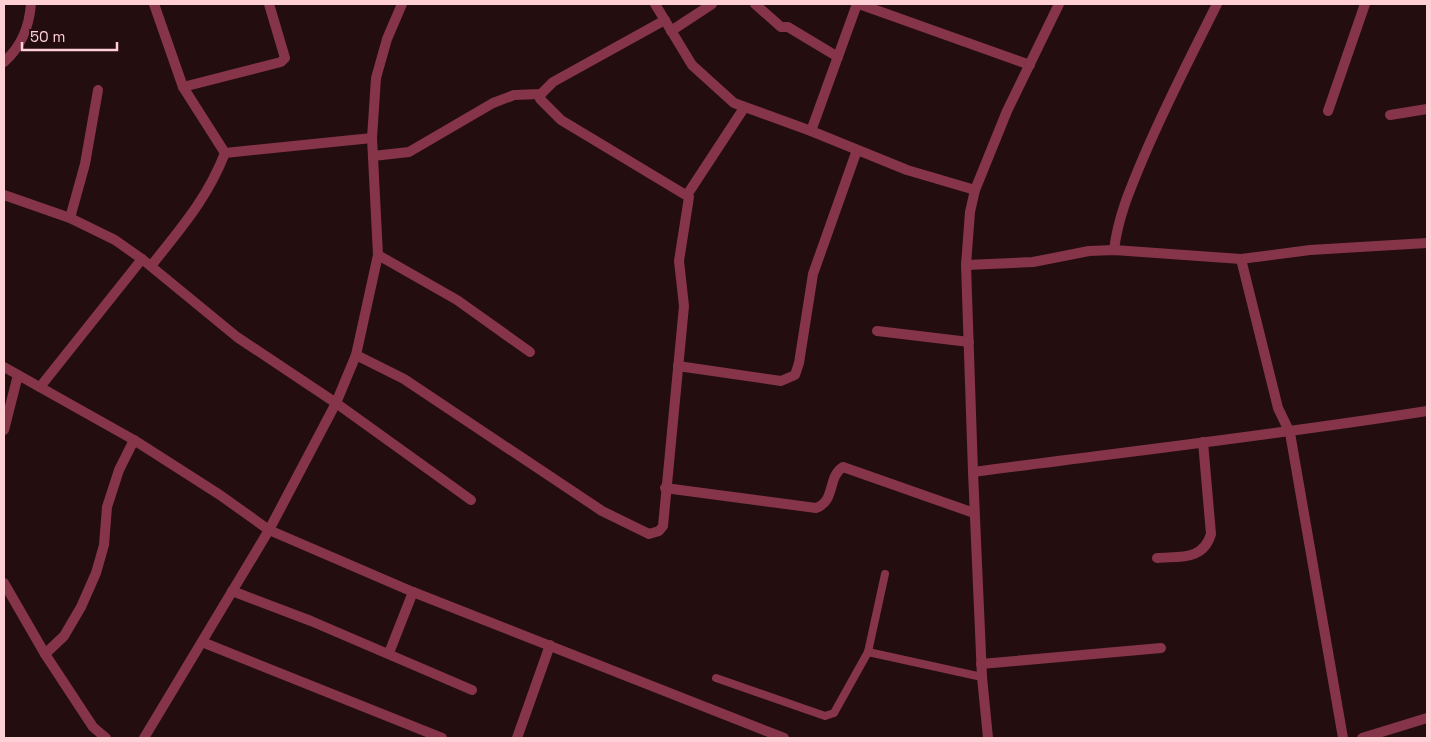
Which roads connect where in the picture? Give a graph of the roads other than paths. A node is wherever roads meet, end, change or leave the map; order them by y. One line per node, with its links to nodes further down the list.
1 (31, 4): 15 (street)
2 (154, 4): 17 (street)
3 (269, 4): 17 (street)
4 (402, 4): 25 (street)
5 (655, 4): 12 (street)
6 (712, 4): 13 (street)
7 (755, 4): 14 (street)
8 (858, 4): 14 (street); 16 (street)
9 (1059, 4): 16 (street)
10 (1217, 4): 34 (street)
11 (1365, 4): 22 (street)
12 (665, 20): 13 (street); 19 (street)
13 (671, 31): 20 (street)
14 (838, 57): 24 (street)
15 (4, 62)
16 (1030, 66): 29 (street)
17 (183, 87): 27 (street)
18 (98, 90): 32 (street)
19 (541, 94): 28 (street); 31 (street)
20 (744, 108): 24 (street); 31 (street)
21 (1427, 109): 23 (street)
22 (1328, 111)
23 (1390, 115)
24 (811, 131): 26 (street)
25 (372, 138): 27 (street); 28 (street)
26 (857, 150): 29 (street); 44 (street)
27 (225, 153): 39 (street)
28 (373, 156): 35 (street)
29 (975, 190): 38 (street)
30 (4, 195): 32 (street)
31 (687, 195): 44 (street)
32 (70, 218): 36 (street)
33 (1427, 243): 37 (street)
34 (1114, 250): 37 (street); 38 (street)
35 (378, 255): 42 (street); 43 (street)
36 (142, 259): 39 (street); 47 (street)
37 (1241, 259): 51 (street)
38 (966, 265): 41 (street)
39 (151, 266): 48 (street)
40 (877, 331): 41 (street)
41 (969, 342): 54 (street)
42 (530, 352)
43 (356, 355): 48 (street); 55 (street)
44 (678, 366): 55 (street)
45 (4, 367): 46 (street)
46 (18, 375): 47 (street); 50 (street)
47 (40, 387): 52 (street)
48 (336, 403): 56 (street); 58 (street)
49 (1427, 411): 51 (street)
50 (4, 430)
51 (1290, 433): 53 (street); 81 (street)
52 (134, 440): 58 (street); 69 (street)
53 (1203, 442): 54 (street); 59 (street)
54 (973, 472): 57 (street)
55 (665, 488): 57 (street)
56 (471, 500)
57 (974, 513): 70 (street)
58 (269, 530): 62 (street); 63 (street)
59 (1157, 558)
60 (885, 574): 67 (lane)
61 (4, 583): 69 (street)
62 (232, 591): 64 (street); 68 (street)
63 (413, 592): 65 (street); 68 (street)
64 (202, 642): 76 (street); 77 (street)
65 (550, 645): 78 (street); 79 (street)
66 (1161, 648): 70 (street)
67 (868, 652): 71 (lane); 72 (lane)
68 (390, 653): 73 (street)
69 (45, 654): 75 (street)
70 (981, 664): 71 (street)
71 (982, 677): 80 (street)
72 (716, 678)
73 (472, 690)
74 (1427, 718): 82 (street)
75 (106, 738)
76 (144, 738)
77 (442, 738)
78 (517, 738)
79 (784, 738)
80 (988, 738)
81 (1343, 738)
82 (1362, 738)

